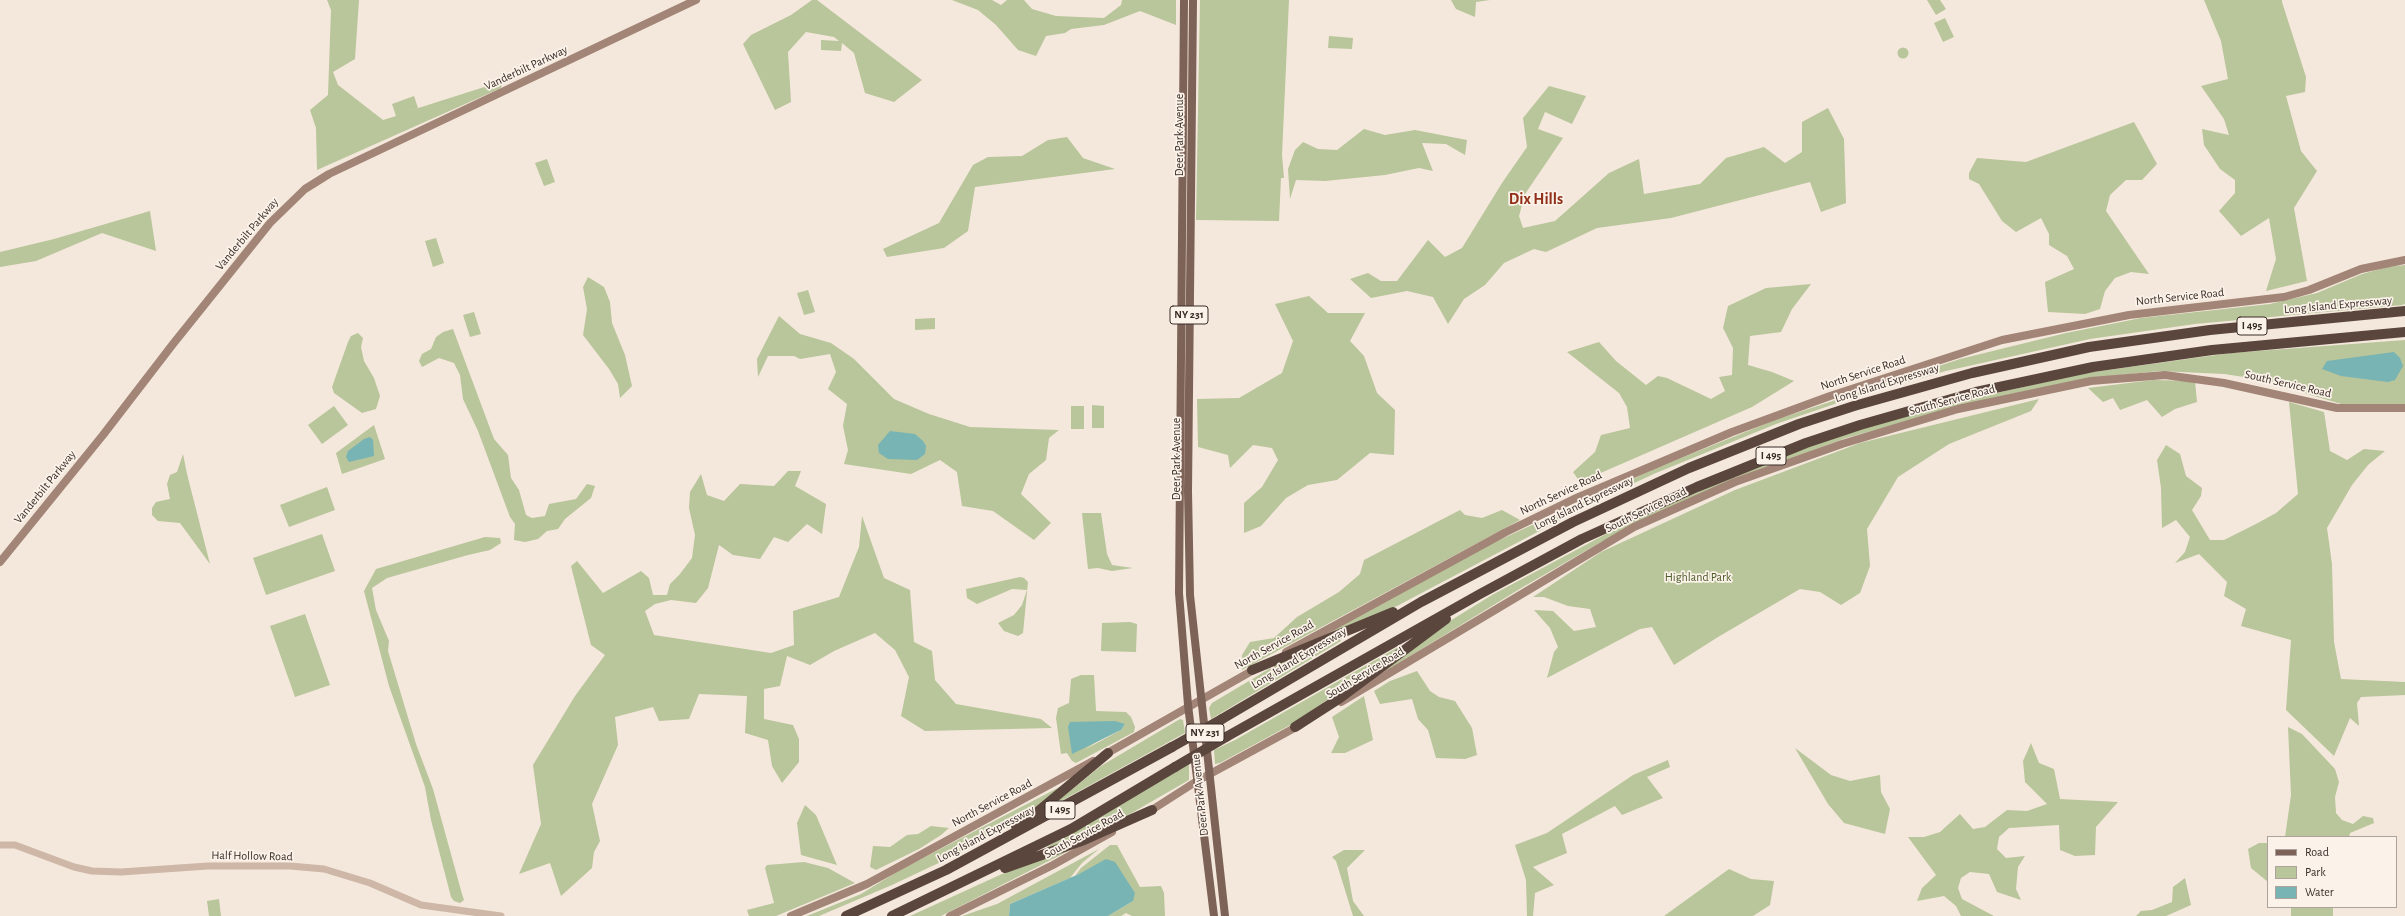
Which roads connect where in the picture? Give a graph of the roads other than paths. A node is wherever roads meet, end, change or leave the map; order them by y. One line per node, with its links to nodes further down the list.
1 (696, 0): 8 (main road, Vanderbilt Parkway)
2 (1184, 0): 13 (main road, Deer Park Avenue / NY 231)
3 (1193, 0): 12 (main road, Deer Park Avenue / NY 231)
4 (2405, 260): 11 (main road, North Service Road)
5 (2405, 311): 10 (highway, Long Island Expressway / I 495)
6 (2405, 332): 9 (highway, I 495)
7 (2405, 408): 14 (main road, South Service Road)
8 (0, 562)
9 (1529, 567): 14 (highway); 21 (highway, I 495, bridge)
10 (1421, 602): 11 (highway); 20 (highway, Long Island Expressway / I 495, bridge)
11 (1252, 670): 12 (main road, North Service Road)
12 (1201, 698): 13 (main road, North Service Road); 16 (main road, Deer Park Avenue / NY 231)
13 (1188, 705): 15 (main road, North Service Road); 17 (main road, Deer Park Avenue / NY 231)
14 (1295, 727): 16 (main road, South Service Road)
15 (1108, 752): 20 (highway); 23 (main road, North Service Road)
16 (1210, 774): 17 (main road, South Service Road); 28 (main road, Deer Park Avenue / NY 231)
17 (1197, 781): 18 (main road, South Service Road); 27 (main road, Deer Park Avenue / NY 231)
18 (1152, 810): 21 (highway); 26 (main road, South Service Road)
19 (0, 845): 22 (street, Half Hollow Road)
20 (946, 870): 24 (highway, Long Island Expressway / I 495)
21 (976, 876): 25 (highway, I 495)
22 (501, 916)
23 (791, 916)
24 (846, 916)
25 (892, 916)
26 (950, 916)
27 (1214, 916)
28 (1225, 916)

